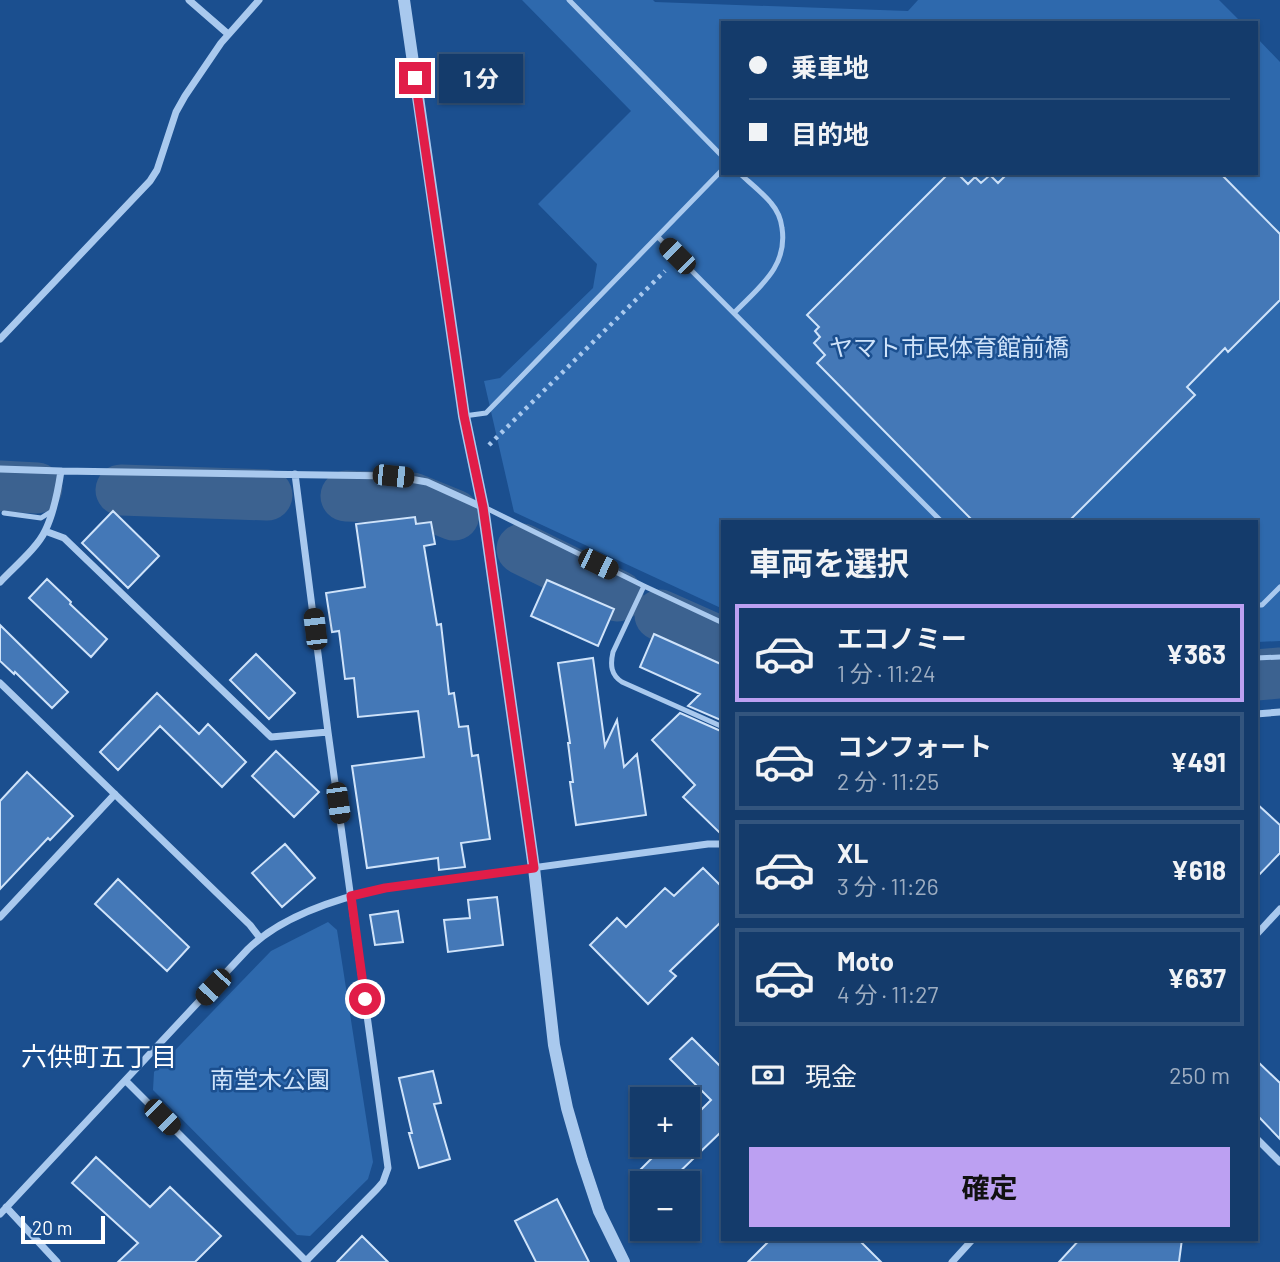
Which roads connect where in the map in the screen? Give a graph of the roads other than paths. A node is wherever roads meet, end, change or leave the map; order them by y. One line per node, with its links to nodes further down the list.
1 (189, 0): 5 (street)
2 (258, 0): 5 (street)
3 (404, 0): 12 (street)
4 (569, 0): 6 (lane)
5 (228, 34): 11 (street)
6 (721, 155)
7 (721, 171): 9 (lane)
8 (741, 175): 10 (lane)
9 (657, 237): 10 (lane); 12 (lane)
10 (734, 313): 19 (lane)
11 (0, 339)
12 (464, 416): 16 (street)
13 (0, 468): 14 (street)
14 (61, 471): 15 (street); 17 (street)
15 (295, 474): 16 (street); 32 (street)
16 (483, 507): 22 (lane); 35 (street)
17 (52, 511): 18 (lane); 20 (street)
18 (4, 513)
19 (940, 520)
20 (45, 531): 21 (street); 32 (street)
21 (0, 582)
22 (644, 586): 25 (lane); 31 (lane)
23 (1280, 587): 24 (lane)
24 (1258, 605)
25 (721, 622)
26 (1280, 657): 27 (lane)
27 (1258, 658)
28 (0, 683): 33 (street)
29 (1280, 712): 30 (street)
30 (1258, 713)
31 (721, 726)
32 (328, 732): 36 (street)
33 (116, 794): 38 (street); 40 (street)
34 (721, 844): 35 (street)
35 (534, 868): 36 (street); 48 (street)
36 (351, 896): 40 (street); 46 (street)
37 (1280, 909): 39 (street)
38 (0, 918)
39 (1258, 933)
40 (260, 938): 41 (street)
41 (126, 1081): 44 (street); 46 (street)
42 (1258, 1140): 43 (street)
43 (1280, 1162)
44 (3, 1211): 47 (street)
45 (971, 1241): 49 (street)
46 (306, 1261)
47 (57, 1262)
48 (624, 1262)
49 (952, 1262)

